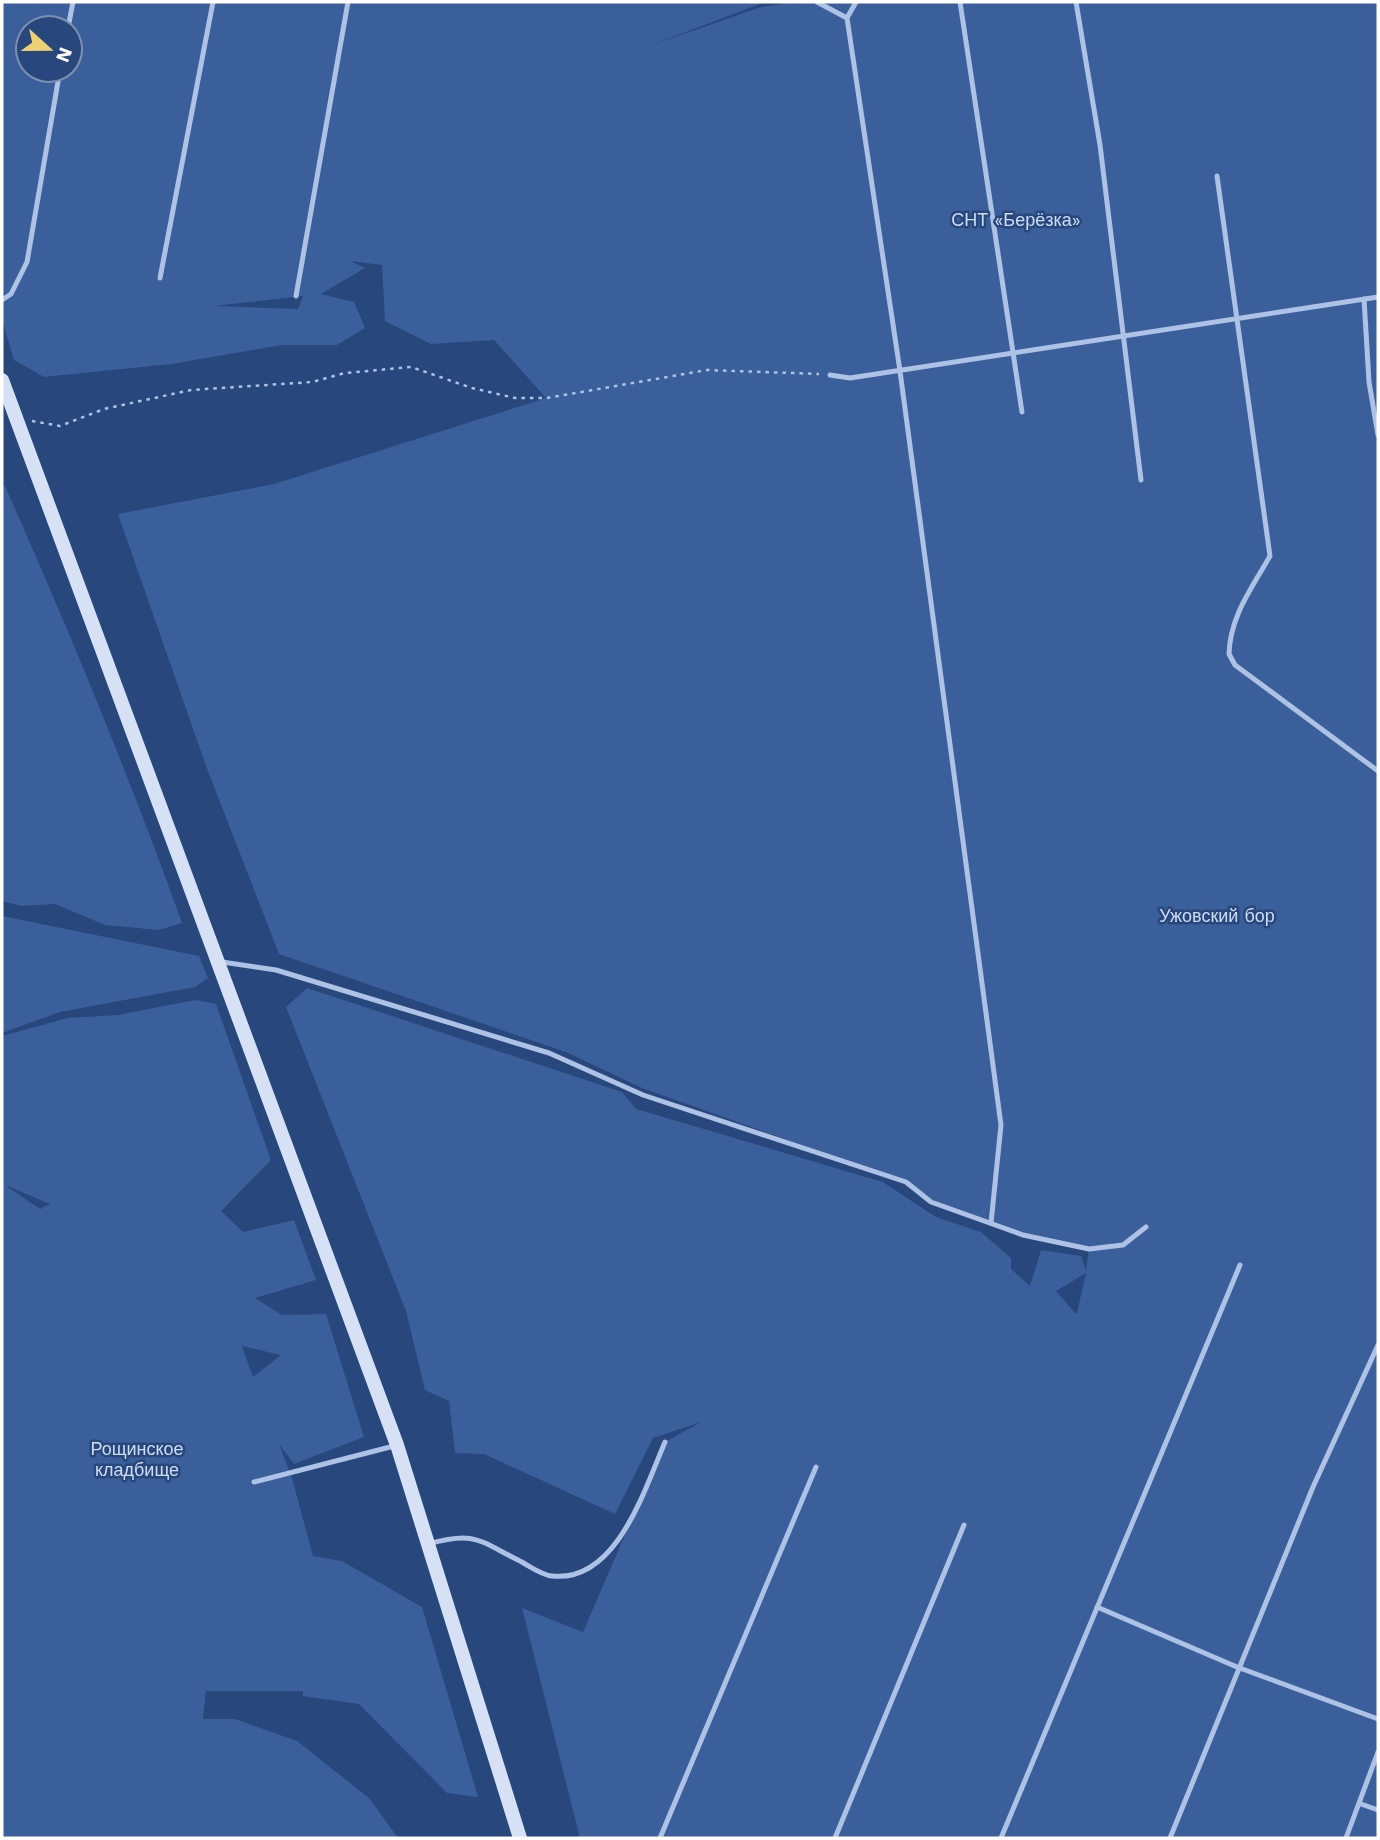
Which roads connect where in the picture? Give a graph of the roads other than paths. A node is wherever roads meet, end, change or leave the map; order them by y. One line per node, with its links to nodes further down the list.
1 (213, 2): 10 (lane)
2 (348, 2): 11 (lane)
3 (817, 2): 7 (lane)
4 (856, 2): 7 (lane)
5 (960, 2): 17 (lane)
6 (1076, 2): 16 (lane)
7 (847, 19): 18 (lane)
8 (58, 84): 14 (lane)
9 (1217, 176): 15 (lane)
10 (160, 278)
11 (296, 296)
12 (1378, 298): 13 (lane)
13 (1364, 299): 15 (lane); 22 (lane)
14 (2, 300)
15 (1235, 321): 16 (lane); 24 (lane)
16 (1123, 337): 17 (lane); 23 (lane)
17 (1012, 355): 18 (lane); 21 (lane)
18 (900, 371): 19 (lane); 26 (lane)
19 (830, 375)
20 (2, 380): 25 (street)
21 (1021, 412)
22 (1378, 435)
23 (1141, 480)
24 (1378, 771)
25 (218, 962): 26 (lane); 31 (street)
26 (991, 1223): 27 (lane)
27 (1146, 1227)
28 (1240, 1265): 36 (lane)
29 (1378, 1345): 37 (lane)
30 (665, 1442): 35 (lane)
31 (397, 1445): 33 (lane); 35 (street)
32 (816, 1468): 43 (lane)
33 (254, 1482)
34 (964, 1525): 44 (lane)
35 (428, 1544): 42 (street)
36 (1097, 1607): 37 (lane); 45 (lane)
37 (1237, 1667): 38 (lane); 46 (lane)
38 (1378, 1719)
39 (1378, 1752): 40 (lane)
40 (1360, 1804): 41 (lane); 47 (lane)
41 (1378, 1810)
42 (520, 1838)
43 (660, 1838)
44 (835, 1838)
45 (1001, 1838)
46 (1170, 1838)
47 (1346, 1838)

